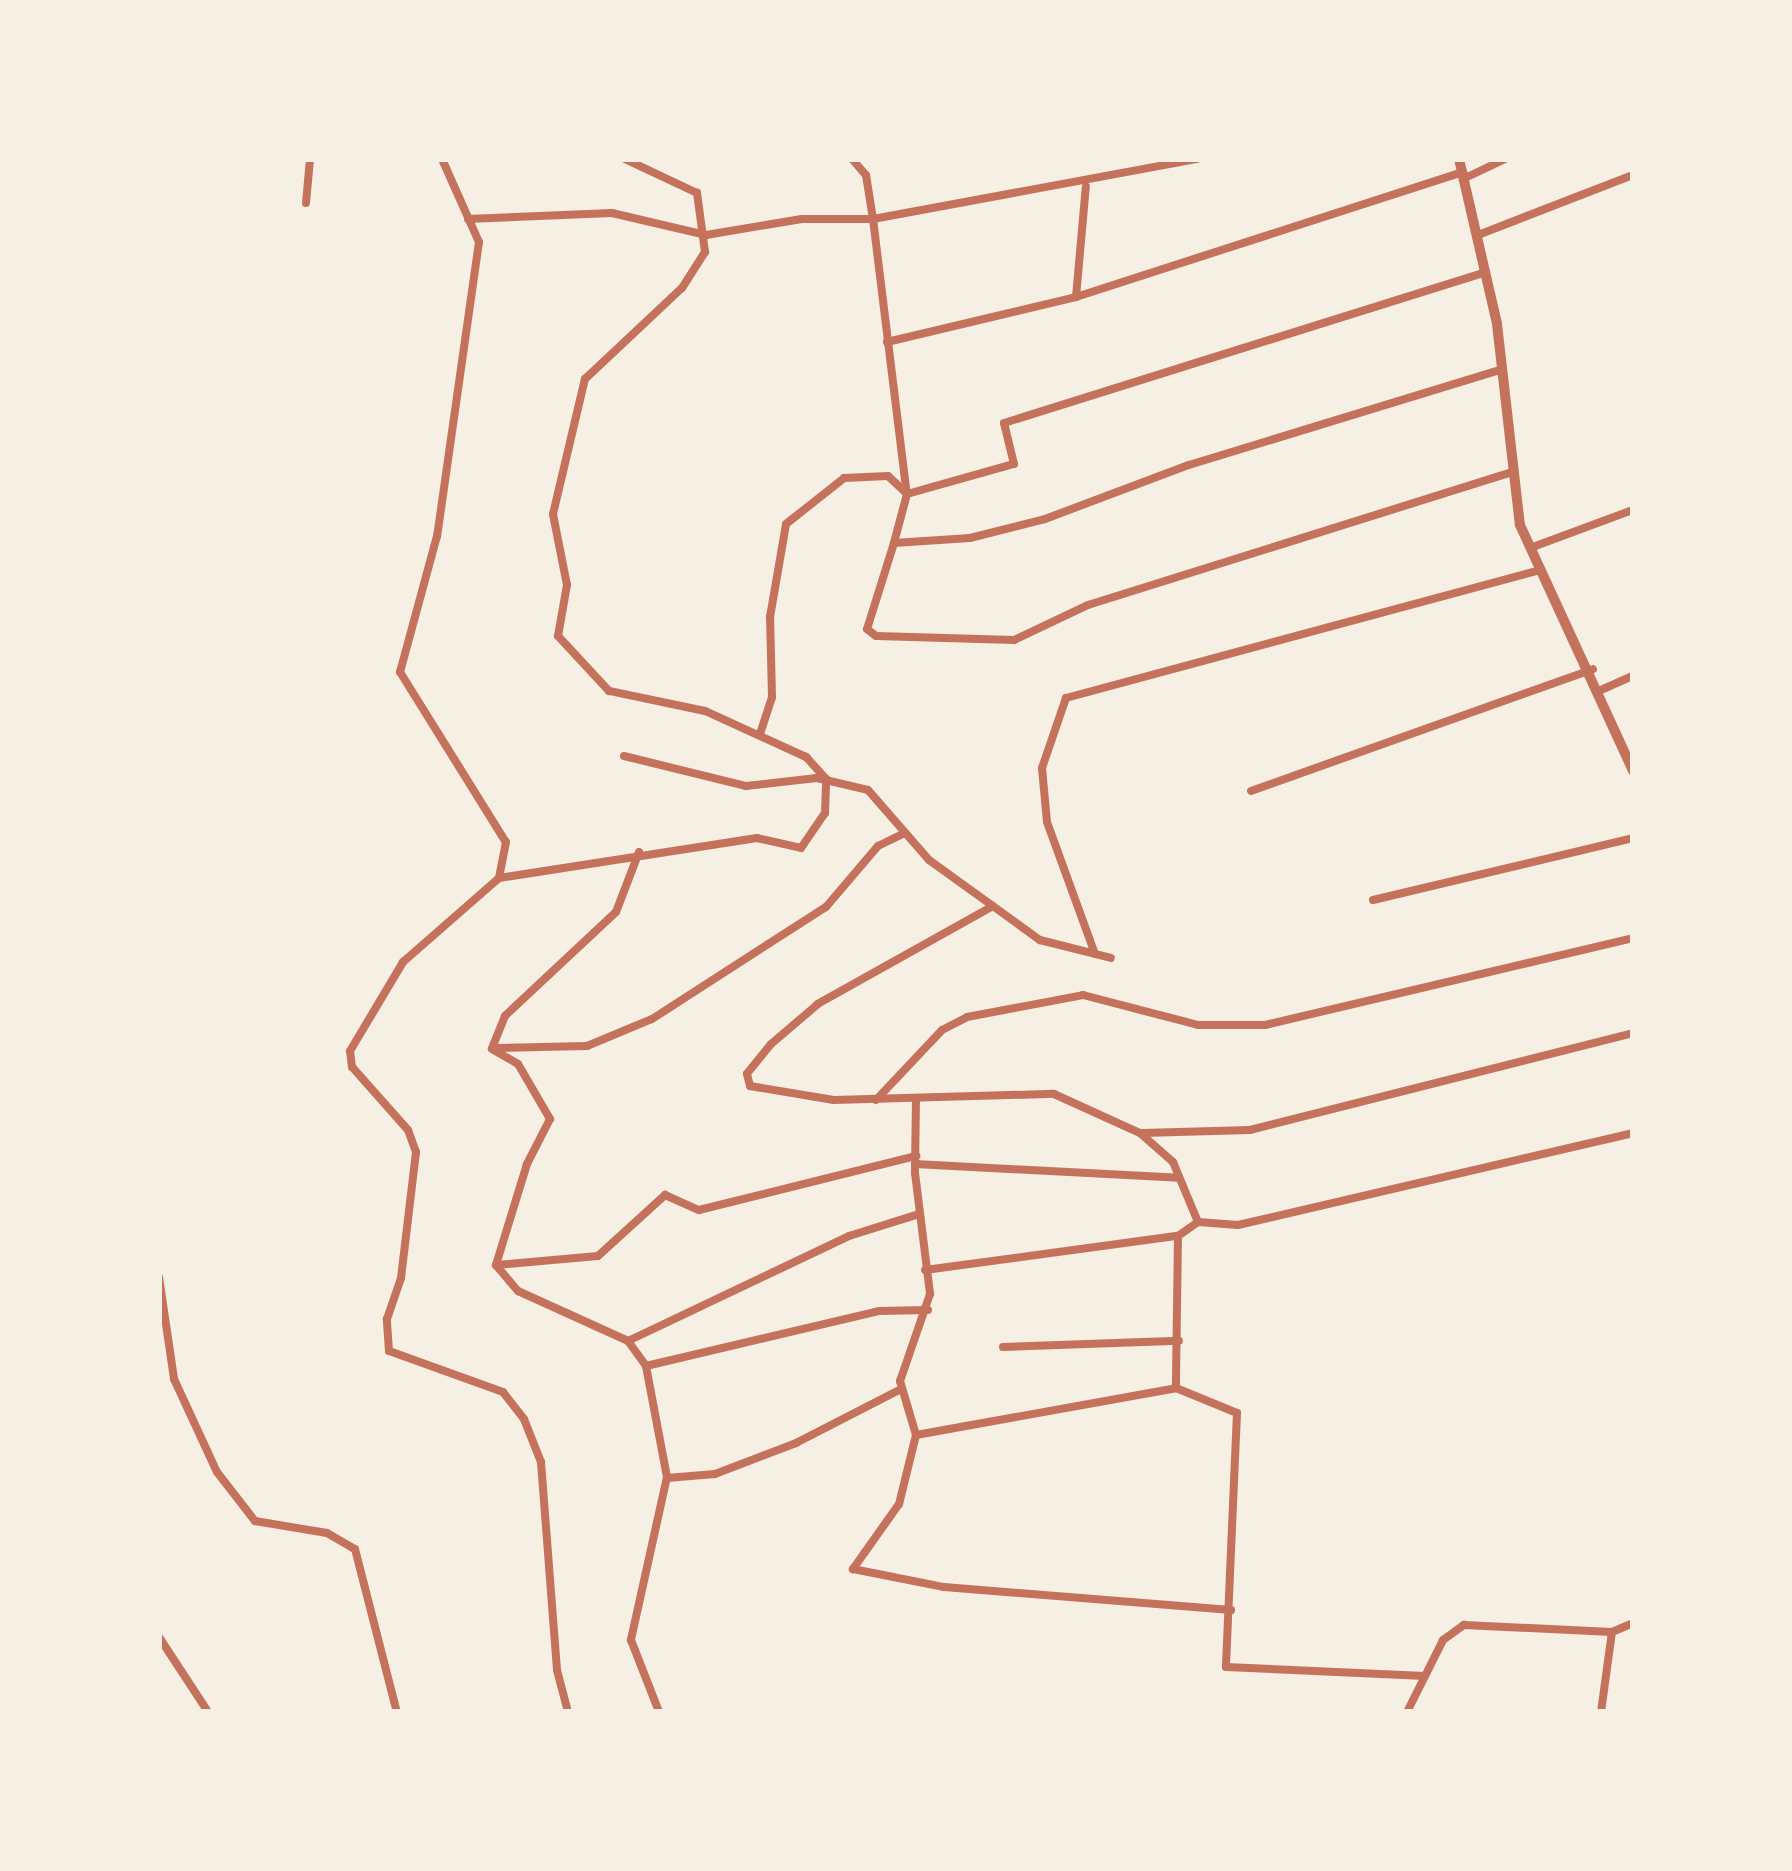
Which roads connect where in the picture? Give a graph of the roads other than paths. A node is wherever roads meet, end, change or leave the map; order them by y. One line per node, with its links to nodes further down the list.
1 (310, 159): 10 (street)
2 (442, 159): 11 (street)
3 (625, 159): 13 (street)
4 (852, 159): 12 (street)
5 (1198, 159): 9 (street)
6 (1505, 159): 7 (street)
7 (1462, 170): 14 (street); 16 (street)
8 (1633, 175): 14 (street)
9 (1086, 185): 12 (street); 16 (street)
10 (306, 203)
11 (468, 219): 13 (street); 36 (street)
12 (873, 219): 13 (street); 17 (street)
13 (706, 235): 28 (street)
14 (1478, 235): 15 (street)
15 (1486, 272): 18 (street); 20 (street)
16 (1076, 297): 17 (street)
17 (886, 342): 20 (street)
18 (1503, 369): 19 (street); 22 (street)
19 (1514, 472): 22 (street); 23 (street)
20 (907, 494): 22 (street); 28 (street)
21 (1633, 510): 23 (street)
22 (894, 543)
23 (1528, 548): 24 (street)
24 (1537, 571): 25 (street); 40 (street)
25 (1593, 669): 27 (street); 32 (street)
26 (1633, 676): 27 (street)
27 (1601, 690): 30 (street)
28 (760, 734): 31 (street)
29 (624, 756): 31 (street)
30 (1633, 771)
31 (826, 779): 33 (street); 35 (street)
32 (1251, 791)
33 (904, 833): 38 (street); 43 (street)
34 (1633, 838): 37 (street)
35 (639, 852): 36 (street); 43 (street)
36 (499, 878): 72 (street)
37 (1372, 900)
38 (993, 906): 40 (street); 45 (street)
39 (1633, 938): 45 (street)
40 (1096, 954): 41 (street)
41 (1111, 958)
42 (1633, 1034): 46 (street)
43 (493, 1048): 53 (street)
44 (916, 1098): 45 (street); 46 (street); 48 (street)
45 (876, 1100)
46 (1140, 1133): 49 (street)
47 (1633, 1133): 51 (street)
48 (916, 1160): 49 (street); 50 (street); 53 (street)
49 (1181, 1178): 51 (street)
50 (919, 1214): 54 (street); 57 (street)
51 (1198, 1222): 52 (street)
52 (1178, 1237): 54 (street); 58 (street)
53 (496, 1265): 57 (street)
54 (925, 1270): 56 (street)
55 (159, 1277): 71 (street)
56 (928, 1310): 60 (street); 62 (street)
57 (628, 1341): 60 (street)
58 (1179, 1341): 59 (street); 61 (street)
59 (1003, 1347)
60 (646, 1366): 64 (street)
61 (1176, 1388): 63 (street); 65 (street)
62 (900, 1389): 63 (street); 64 (street)
63 (916, 1435): 65 (street)
64 (667, 1478): 73 (street)
65 (1232, 1610): 69 (street)
66 (1633, 1623): 67 (street)
67 (1612, 1632): 69 (street); 75 (street)
68 (159, 1637): 70 (street)
69 (1425, 1676): 74 (street)
70 (208, 1712)
71 (397, 1712)
72 (568, 1712)
73 (658, 1712)
74 (1407, 1712)
75 (1601, 1712)

